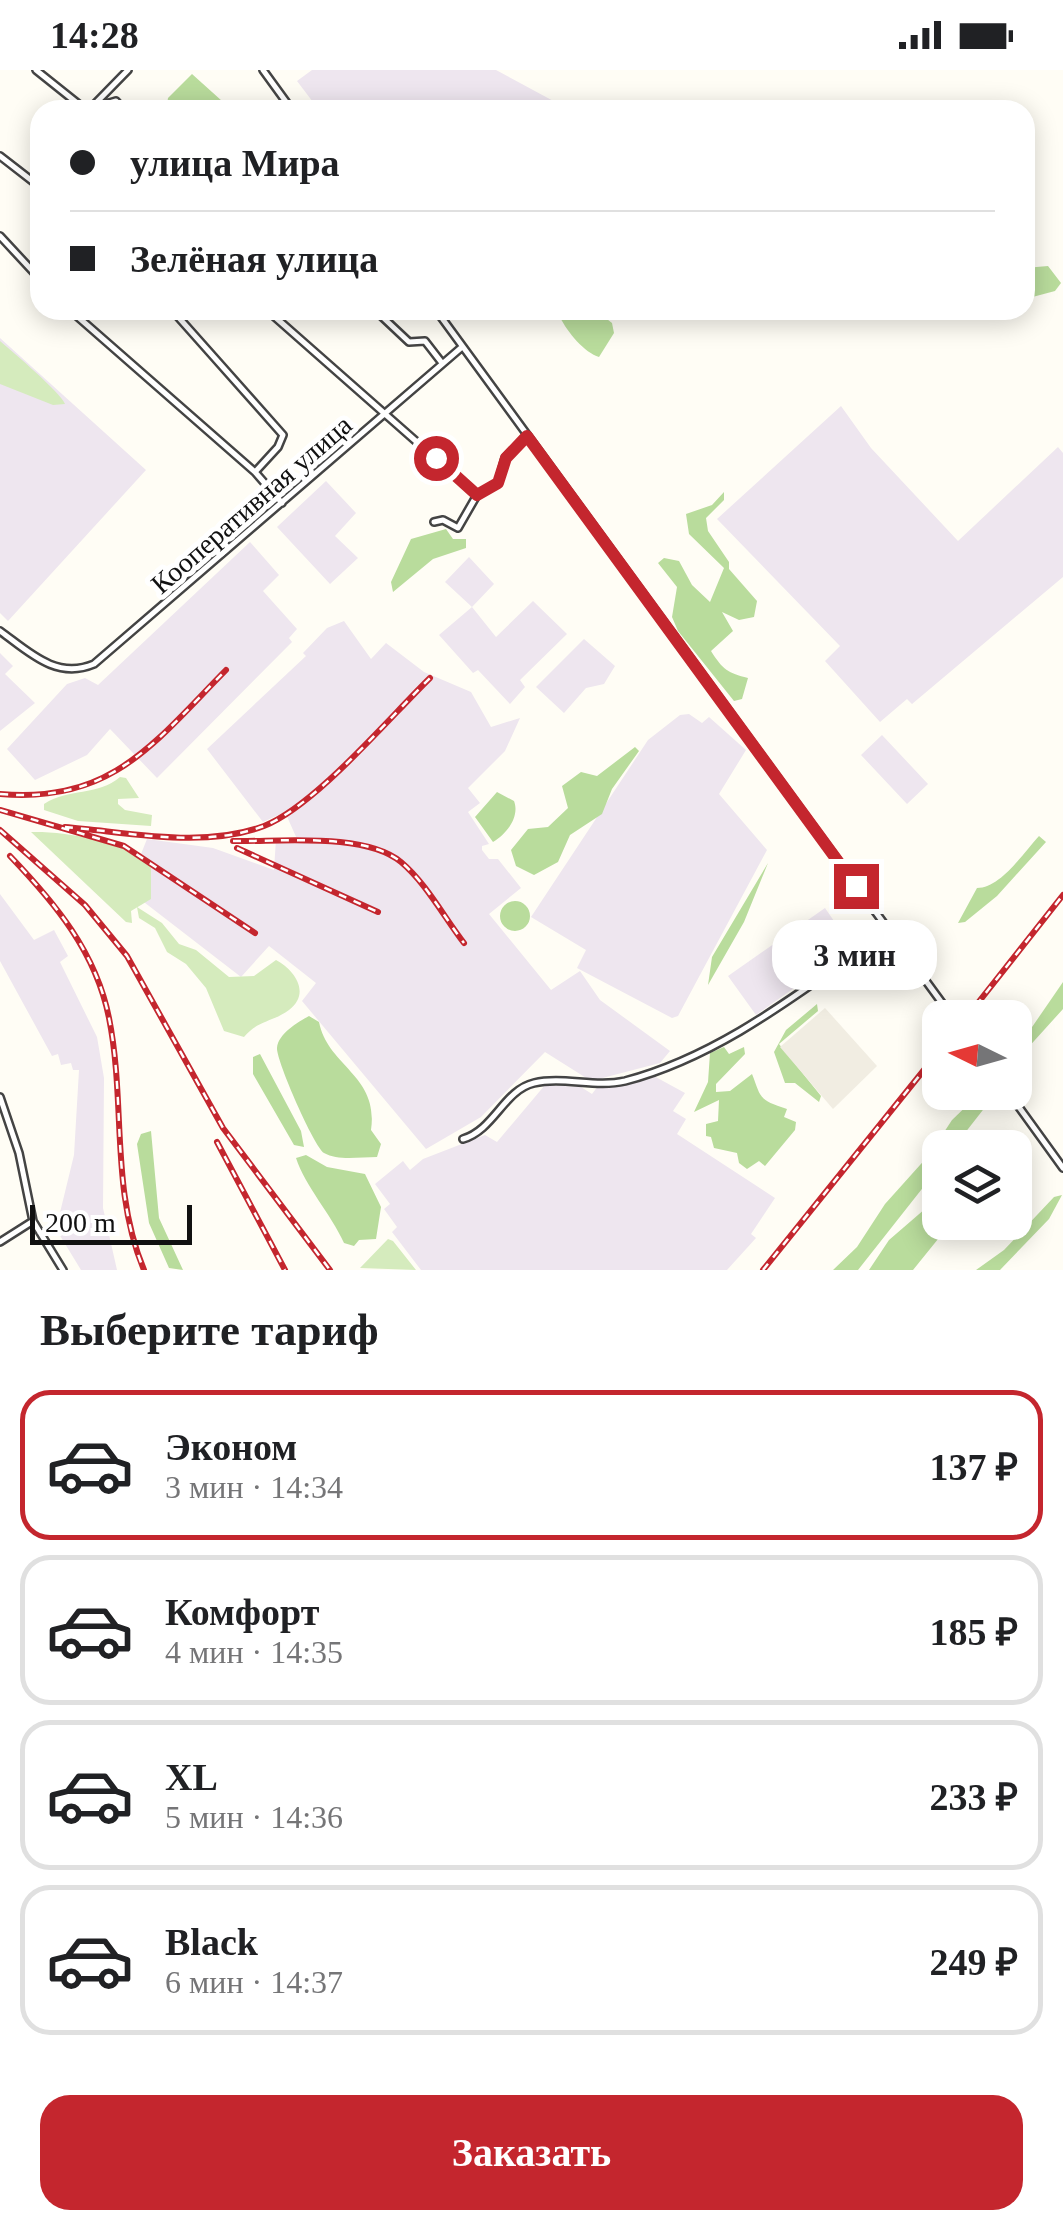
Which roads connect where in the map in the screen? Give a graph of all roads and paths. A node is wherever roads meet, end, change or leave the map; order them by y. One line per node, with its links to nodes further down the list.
1 (36, 70): 5 (street)
2 (128, 70): 4 (street)
3 (263, 70): 8 (street)
4 (110, 89): 6 (street); 7 (street)
5 (76, 100)
6 (99, 100)
7 (116, 100)
8 (285, 100)
9 (0, 156): 10 (street)
10 (30, 180)
11 (0, 236): 12 (street)
12 (30, 268)
13 (81, 320): 22 (street)
14 (181, 320): 22 (street)
15 (277, 320): 20 (street)
16 (386, 320): 19 (street)
17 (443, 320): 18 (street)
18 (462, 347): 19 (street, Кооперативная улица); 21 (street)
19 (442, 363): 20 (street, Кооперативная улица)
20 (384, 414): 23 (street); 24 (street, Кооперативная улица)
21 (527, 436): 23 (street); 27 (street)
22 (255, 472): 24 (street)
23 (477, 495): 25 (street)
24 (282, 503): 26 (street, Кооперативная улица)
25 (434, 522)
26 (0, 631)
27 (889, 930): 28 (street); 31 (street)
28 (940, 1000)
29 (0, 1097): 33 (street)
30 (1021, 1110): 32 (street)
31 (463, 1138)
32 (1063, 1168)
33 (33, 1221): 34 (street); 35 (street)
34 (0, 1242)
35 (63, 1270)

